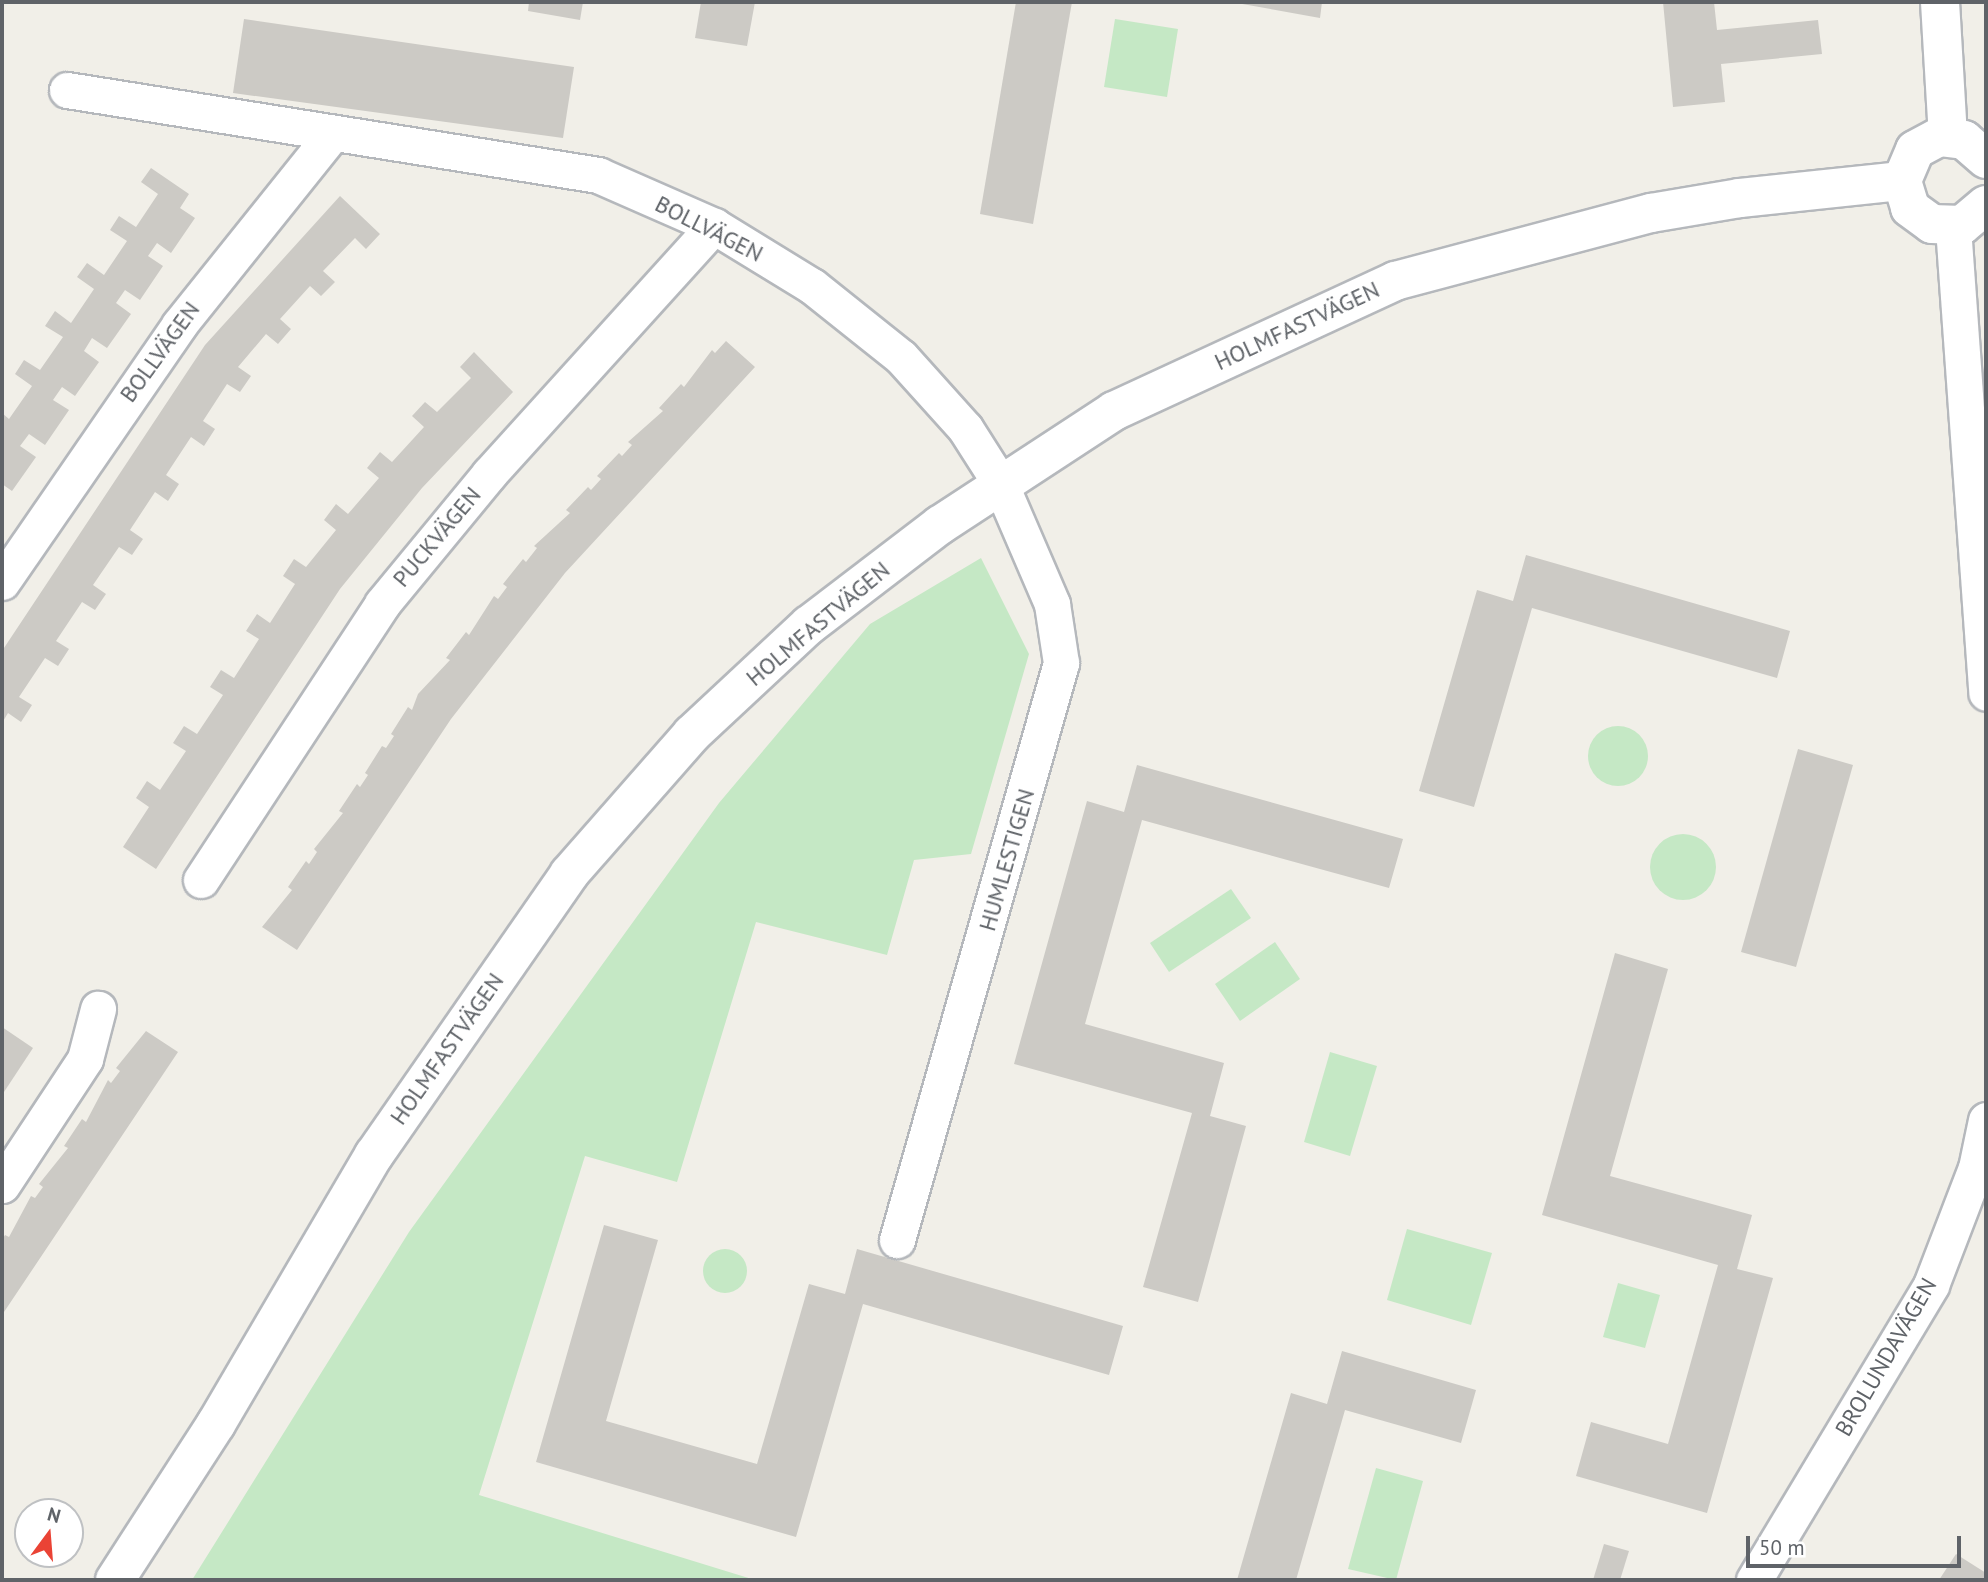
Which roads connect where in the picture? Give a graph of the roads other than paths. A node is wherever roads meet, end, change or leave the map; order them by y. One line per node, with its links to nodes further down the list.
1 (1940, 2): 4 (street)
2 (67, 90): 3 (street, BOLLVÄGEN)
3 (333, 133): 8 (street, BOLLVÄGEN); 11 (street, BOLLVÄGEN)
4 (1948, 136): 5 (street); 6 (street)
5 (1986, 159)
6 (1902, 181): 9 (street); 10 (street, HOLMFASTVÄGEN)
7 (1986, 205): 9 (street)
8 (714, 226): 10 (street, BOLLVÄGEN); 13 (street, PUCKVÄGEN)
9 (1953, 227): 12 (street)
10 (1000, 482): 17 (street, HUMLESTIGEN); 18 (street, HOLMFASTVÄGEN)
11 (2, 582)
12 (1986, 693)
13 (201, 880)
14 (98, 1009): 16 (street)
15 (1986, 1120): 19 (street, BROLUNDAVÄGEN)
16 (2, 1185)
17 (897, 1240)
18 (115, 1580)
19 (1754, 1580)

